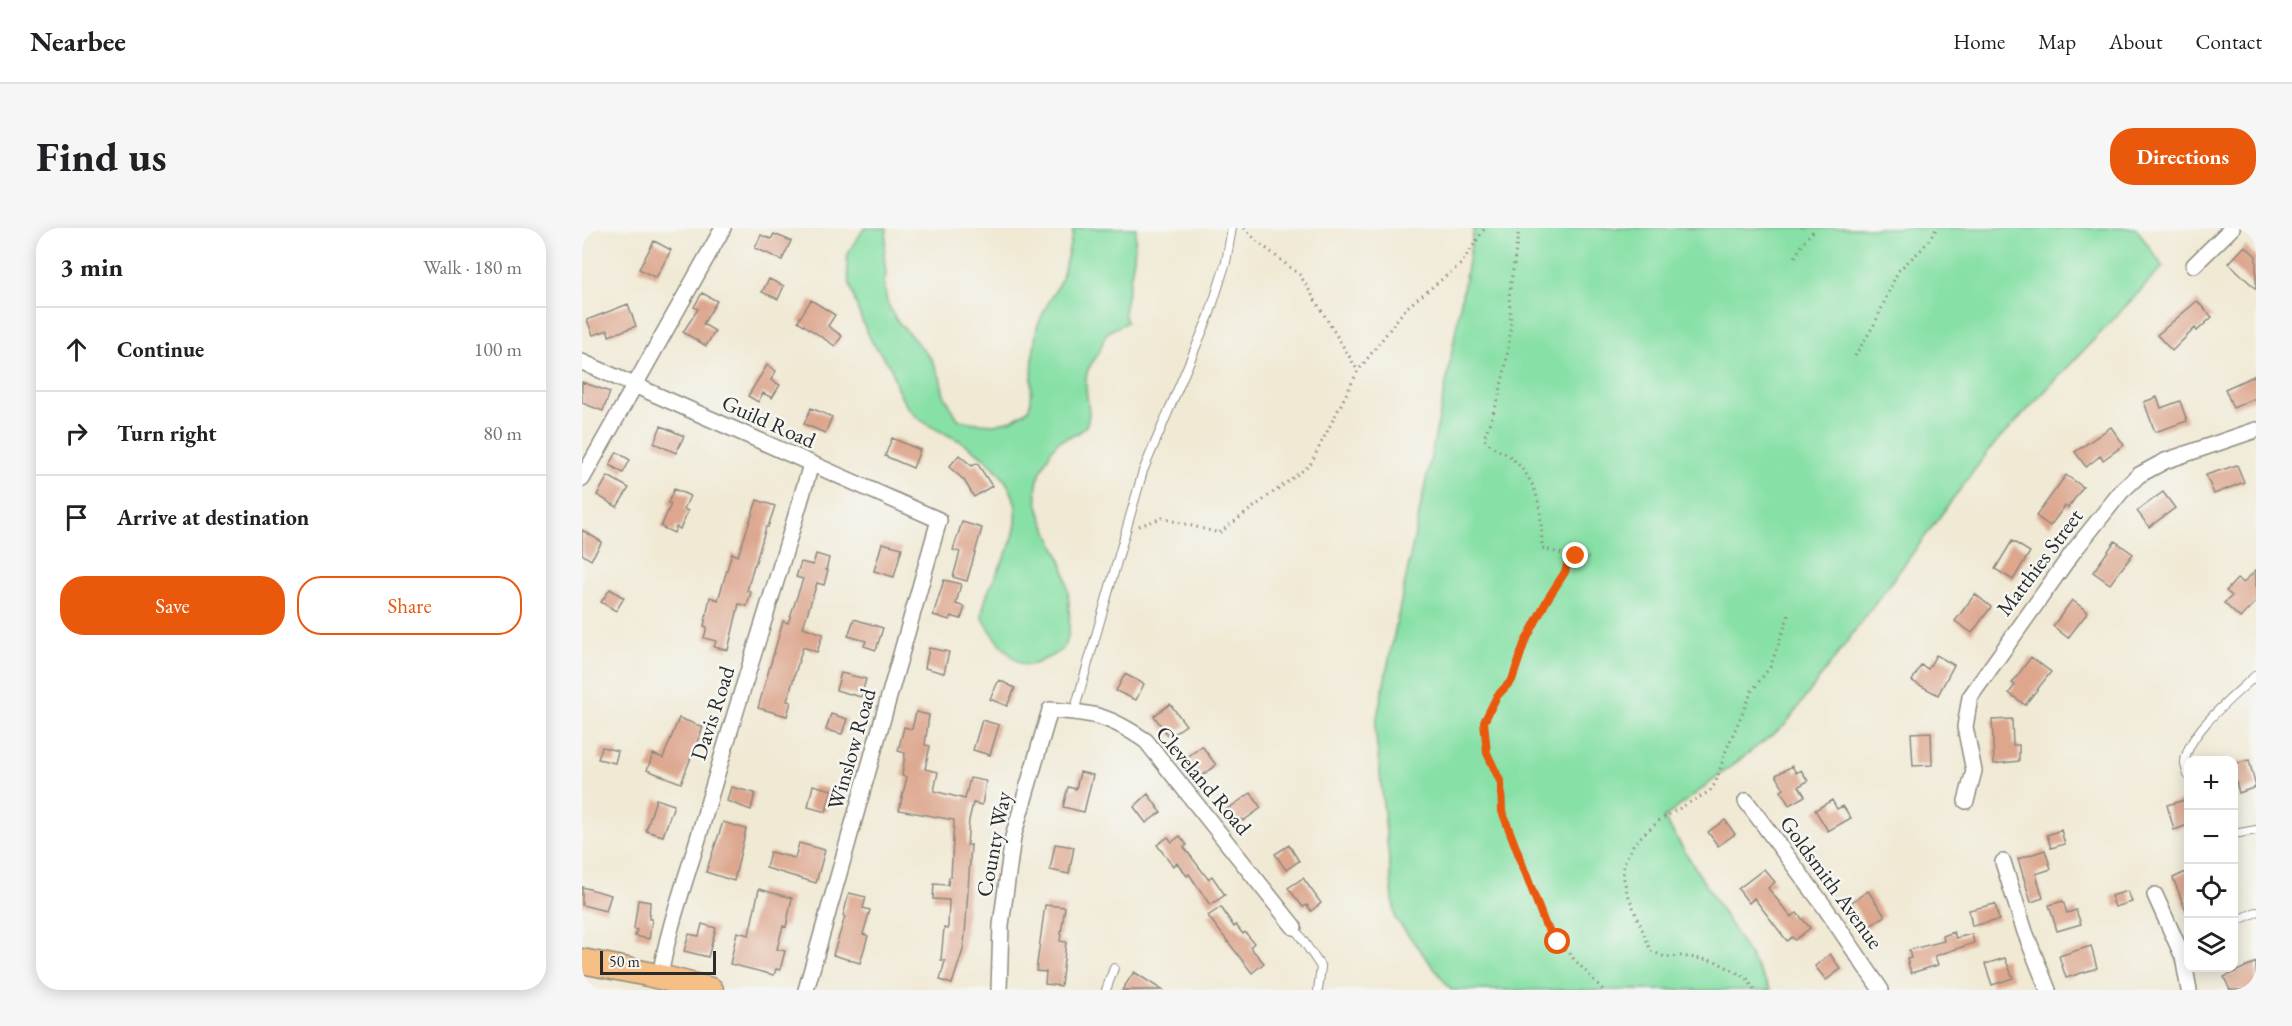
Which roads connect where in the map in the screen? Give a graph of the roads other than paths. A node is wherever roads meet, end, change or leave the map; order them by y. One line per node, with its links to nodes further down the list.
1 (723, 228): 6 (street)
2 (1232, 228): 13 (lane)
3 (2232, 228): 4 (street)
4 (2194, 265)
5 (582, 362): 6 (street, Guild Road)
6 (635, 385): 8 (street, Guild Road); 9 (street)
7 (2256, 430): 16 (street, Matthies Street)
8 (811, 464): 10 (street, Guild Road); 29 (street, Davis Road)
9 (582, 480)
10 (939, 520): 31 (street, Winslow Road)
11 (2256, 675): 14 (lane)
12 (1050, 710): 13 (street, Cleveland Road); 32 (street, County Way)
13 (1074, 712): 23 (street, Cleveland Road)
14 (2186, 756)
15 (1746, 801): 35 (street, Goldsmith Avenue)
16 (1966, 801)
17 (2256, 830): 18 (lane)
18 (2238, 833)
19 (2003, 862): 36 (street)
20 (2155, 895): 24 (street)
21 (2256, 912): 22 (lane)
22 (2238, 920)
23 (1294, 927): 34 (lane)
24 (2184, 944): 25 (street)
25 (2184, 962)
26 (589, 966): 29 (main road)
27 (1114, 968): 33 (lane)
28 (2186, 972): 37 (street)
29 (660, 977): 30 (main road)
30 (711, 990)
31 (806, 990)
32 (999, 990)
33 (1106, 990)
34 (1318, 990)
35 (1881, 990)
36 (2048, 990)
37 (2189, 990)

